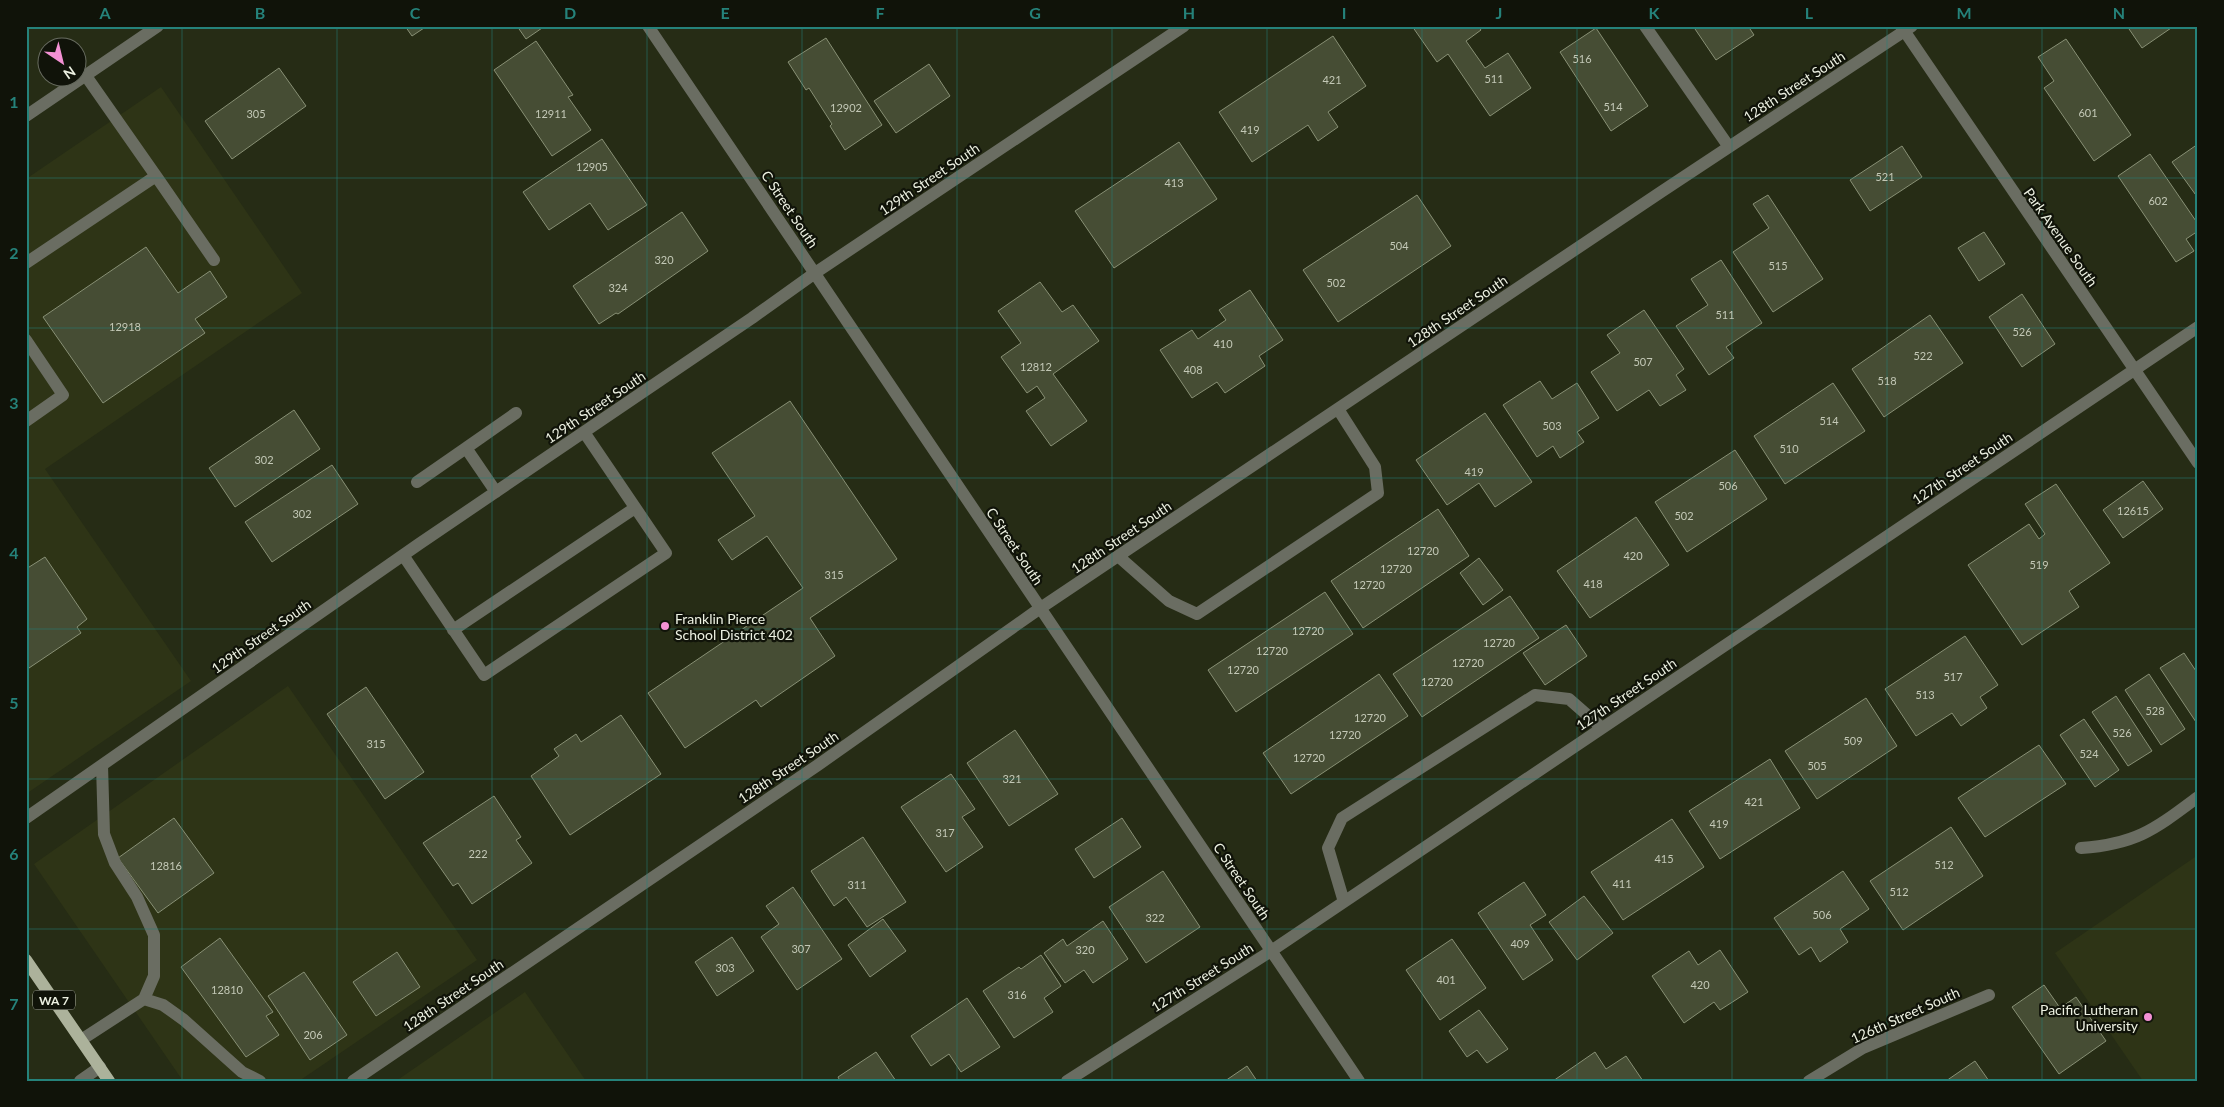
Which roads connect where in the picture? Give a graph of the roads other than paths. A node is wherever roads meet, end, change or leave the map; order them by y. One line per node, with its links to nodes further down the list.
1 (158, 26): 6 (street)
2 (648, 26): 14 (street, C Street South)
3 (1184, 26): 14 (street, 129th Street South)
4 (1645, 26): 10 (street)
5 (1906, 28): 10 (street, 128th Street South); 17 (street, Park Avenue South)
6 (88, 75)
7 (88, 79): 11 (street)
8 (68, 88): 9 (street)
9 (26, 116)
10 (1729, 147): 18 (street, 128th Street South)
11 (156, 176): 12 (street); 13 (street)
12 (214, 260)
13 (26, 263)
14 (815, 273): 21 (street, 129th Street South); 29 (street, C Street South)
15 (2198, 327): 17 (street, 127th Street South)
16 (26, 340): 20 (street)
17 (2135, 370): 23 (street, Park Avenue South); 31 (street, 127th Street South)
18 (1338, 409): 28 (street, 128th Street South); 28 (street)
19 (516, 413): 22 (street)
20 (26, 421)
21 (584, 432): 25 (street, 129th Street South); 26 (street)
22 (466, 448): 24 (street); 25 (street)
23 (2198, 463)
24 (417, 482)
25 (496, 492): 27 (street, 129th Street South)
26 (635, 508): 30 (street); 30 (street)
27 (402, 555): 30 (street); 32 (street, 129th Street South)
28 (1118, 556): 29 (street, 128th Street South)
29 (1040, 610): 37 (street, C Street South); 43 (street, 128th Street South)
30 (453, 630)
31 (1602, 728): 36 (street, 127th Street South); 36 (street)
32 (102, 765): 34 (street, 129th Street South); 40 (street)
33 (2198, 797): 35 (street)
34 (26, 818)
35 (2081, 848)
36 (1344, 902): 37 (street, 127th Street South)
37 (1271, 951): 47 (street, 127th Street South); 48 (street, C Street South)
38 (26, 960): 41 (main road, WA 7)
39 (1989, 995): 49 (street, 126th Street South)
40 (144, 999): 41 (street); 46 (street)
41 (81, 1040): 42 (main road, WA 7)
42 (100, 1067): 44 (street); 45 (main road, WA 7)
43 (355, 1080)
44 (80, 1081)
45 (109, 1081)
46 (260, 1081)
47 (1066, 1081)
48 (1359, 1081)
49 (1809, 1081)

